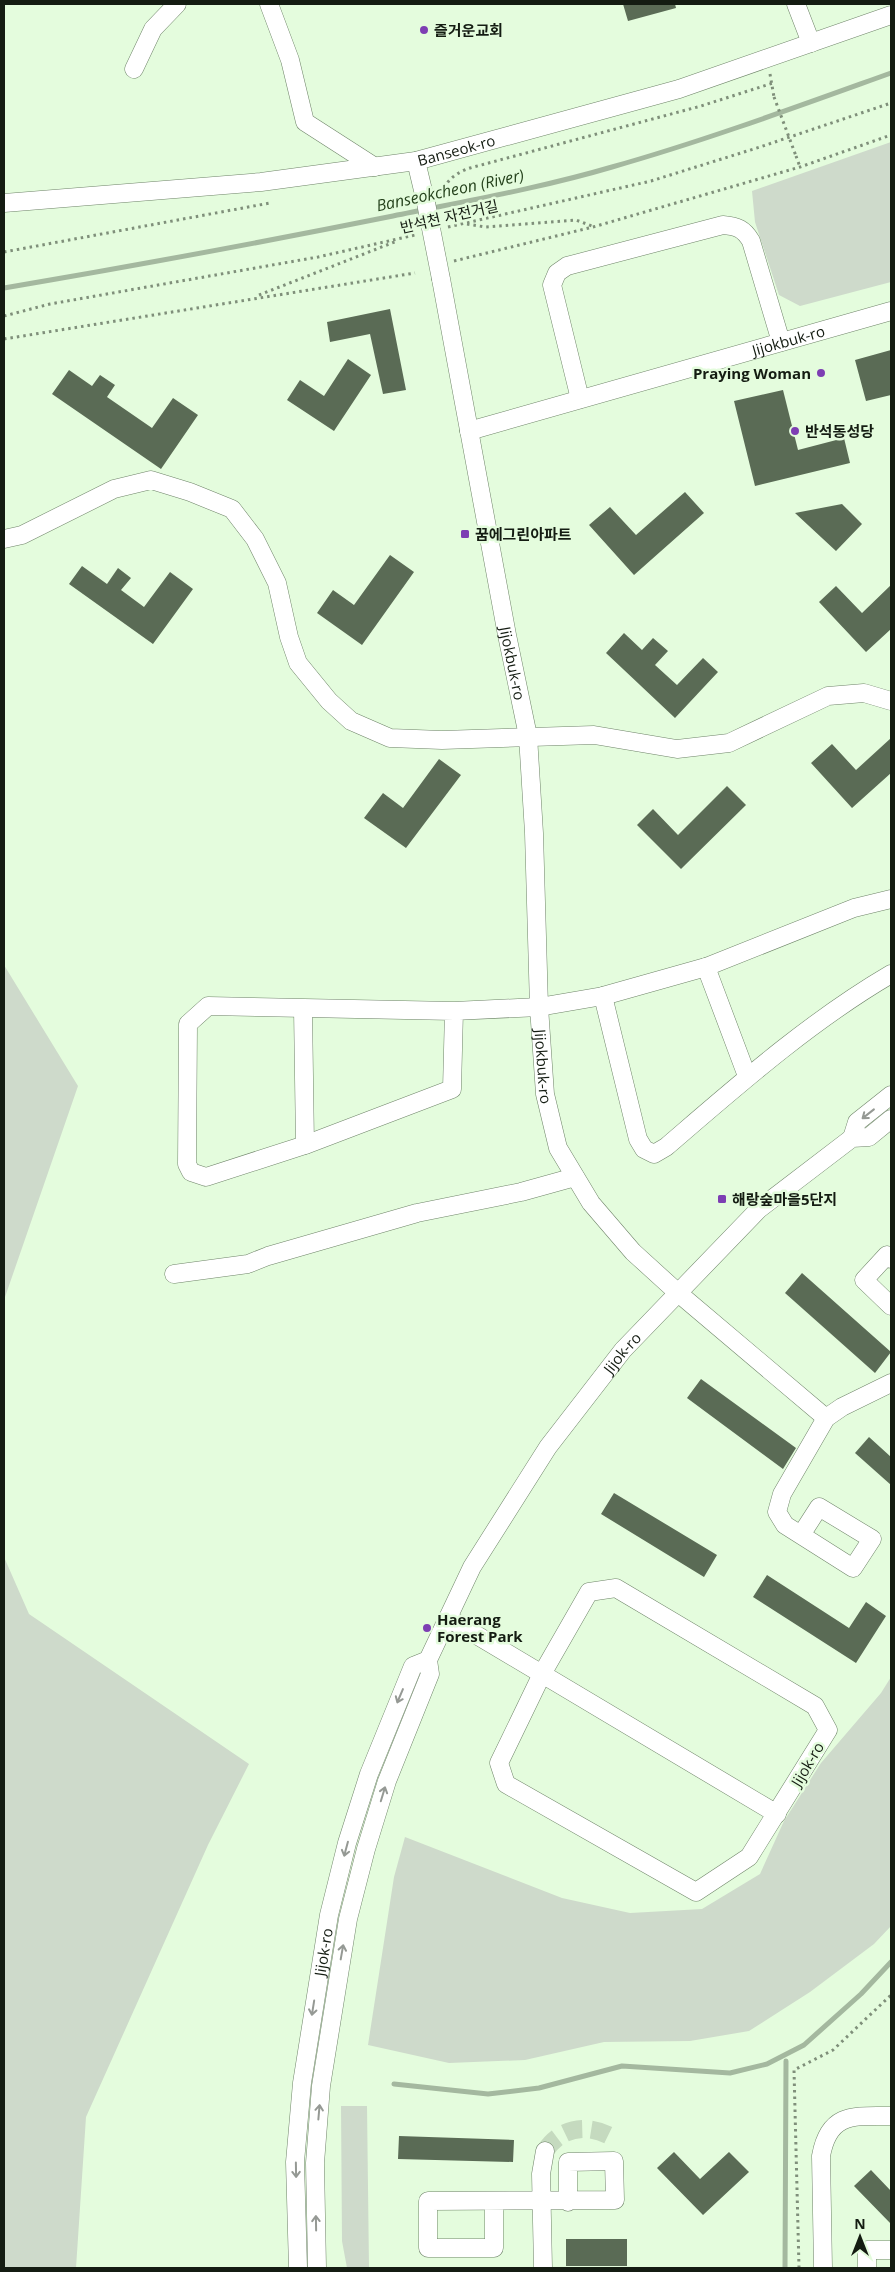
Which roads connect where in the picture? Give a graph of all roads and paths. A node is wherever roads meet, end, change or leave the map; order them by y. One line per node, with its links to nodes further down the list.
1 (177, 4): 7 (street)
2 (270, 4): 12 (street)
3 (796, 4): 5 (street)
4 (891, 15): 5 (street, Banseok-ro)
5 (811, 43): 6 (street, Banseok-ro)
6 (766, 58): 8 (path); 11 (street, Banseok-ro)
7 (134, 70)
8 (773, 83): 13 (path, bridge); 14 (path)
9 (891, 103): 17 (path, 반석천 자전거길)
10 (891, 135): 13 (path)
11 (416, 161): 12 (street, Banseok-ro); 14 (street)
12 (375, 167): 15 (street, Banseok-ro)
13 (800, 167): 18 (path)
14 (434, 200): 31 (street, bridge)
15 (4, 203)
16 (270, 203): 22 (path)
17 (464, 224): 18 (path); 19 (path, 반석천 자전거길)
18 (593, 227): 23 (path)
19 (446, 228)
20 (418, 234): 21 (path, 반석천 자전거길)
21 (408, 236): 25 (path); 27 (path, 반석천 자전거길)
22 (4, 252)
23 (454, 261)
24 (414, 273): 25 (path)
25 (254, 298): 28 (path)
26 (891, 311): 29 (street, Jijokbuk-ro)
27 (4, 316)
28 (4, 339)
29 (781, 342): 30 (street, Jijokbuk-ro); 30 (street)
30 (580, 399): 31 (street, Jijokbuk-ro)
31 (469, 431): 34 (street, Jijokbuk-ro)
32 (4, 539): 34 (street)
33 (891, 701): 34 (street)
34 (528, 736): 39 (street, Jijokbuk-ro)
35 (891, 899): 36 (street)
36 (706, 967): 38 (street); 42 (street)
37 (891, 974): 42 (street)
38 (603, 996): 39 (street); 42 (street)
39 (539, 1007): 41 (street); 47 (street, Jijokbuk-ro)
40 (303, 1009): 41 (street); 46 (street); 46 (street)
41 (454, 1011): 46 (street)
42 (747, 1076)
43 (891, 1095): 45 (street, Jijok-ro, one-way to 45)
44 (891, 1119): 45 (street, Jijok-ro)
45 (852, 1138): 50 (street, Jijok-ro)
46 (305, 1145)
47 (575, 1176): 49 (street); 50 (street, Jijokbuk-ro)
48 (891, 1259): 51 (street)
49 (174, 1274)
50 (677, 1292): 53 (street, Jijokbuk-ro); 55 (street, Jijok-ro)
51 (891, 1306)
52 (891, 1383): 53 (street)
53 (826, 1418): 54 (street)
54 (801, 1535)
55 (448, 1618): 56 (street, Jijok-ro); 57 (street)
56 (428, 1660): 66 (street, Jijok-ro, one-way to 66); 67 (street, Jijok-ro, one-way to 56)
57 (542, 1674): 58 (street); 58 (street, Jijok-ro); 58 (street, Jijok-ro)
58 (777, 1814)
59 (891, 1995): 69 (path)
60 (891, 2116): 70 (street)
61 (545, 2151): 62 (street)
62 (542, 2201): 63 (street); 64 (street); 68 (street)
63 (494, 2202): 63 (street)
64 (568, 2202)
65 (891, 2250): 71 (street)
66 (298, 2268)
67 (317, 2268)
68 (543, 2268)
69 (800, 2268)
70 (823, 2268)
71 (867, 2268)

